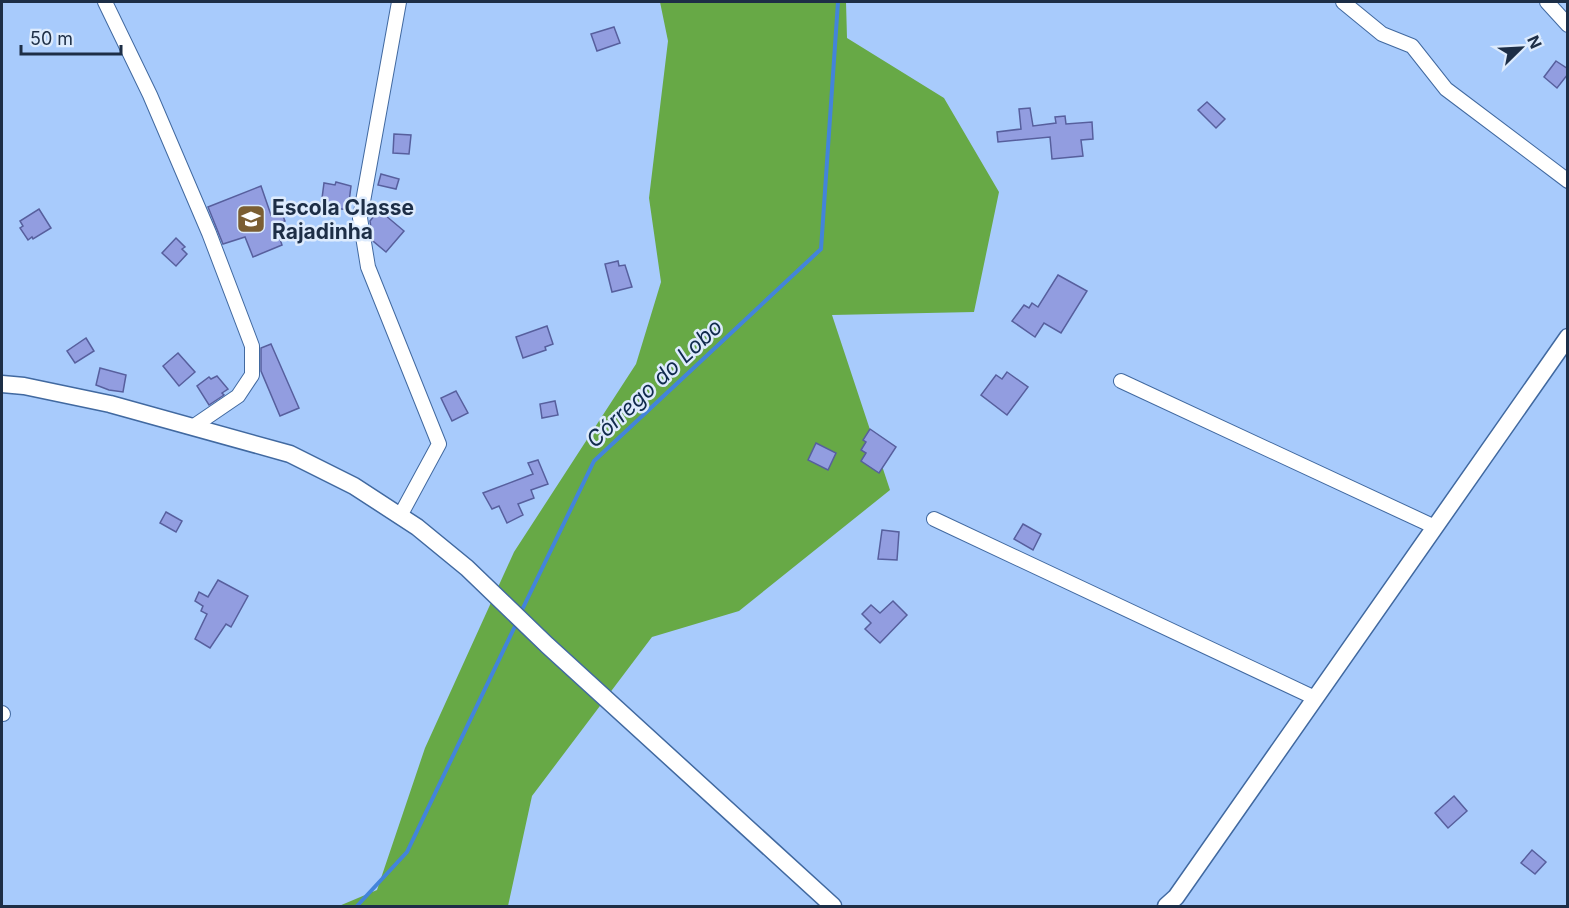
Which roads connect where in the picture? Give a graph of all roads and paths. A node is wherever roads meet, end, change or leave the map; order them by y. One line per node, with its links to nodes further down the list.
1 (105, 2): 10 (street)
2 (399, 2): 11 (street)
3 (1343, 2): 6 (street)
4 (1547, 2): 5 (street)
5 (1568, 25)
6 (1568, 180)
7 (1568, 337): 13 (street)
8 (1121, 381): 13 (street)
9 (2, 384): 10 (street)
10 (194, 426): 11 (street)
11 (400, 516): 15 (street)
12 (934, 519): 14 (street)
13 (1435, 527): 14 (street)
14 (1316, 698): 16 (street)
15 (833, 906)
16 (1166, 906)

